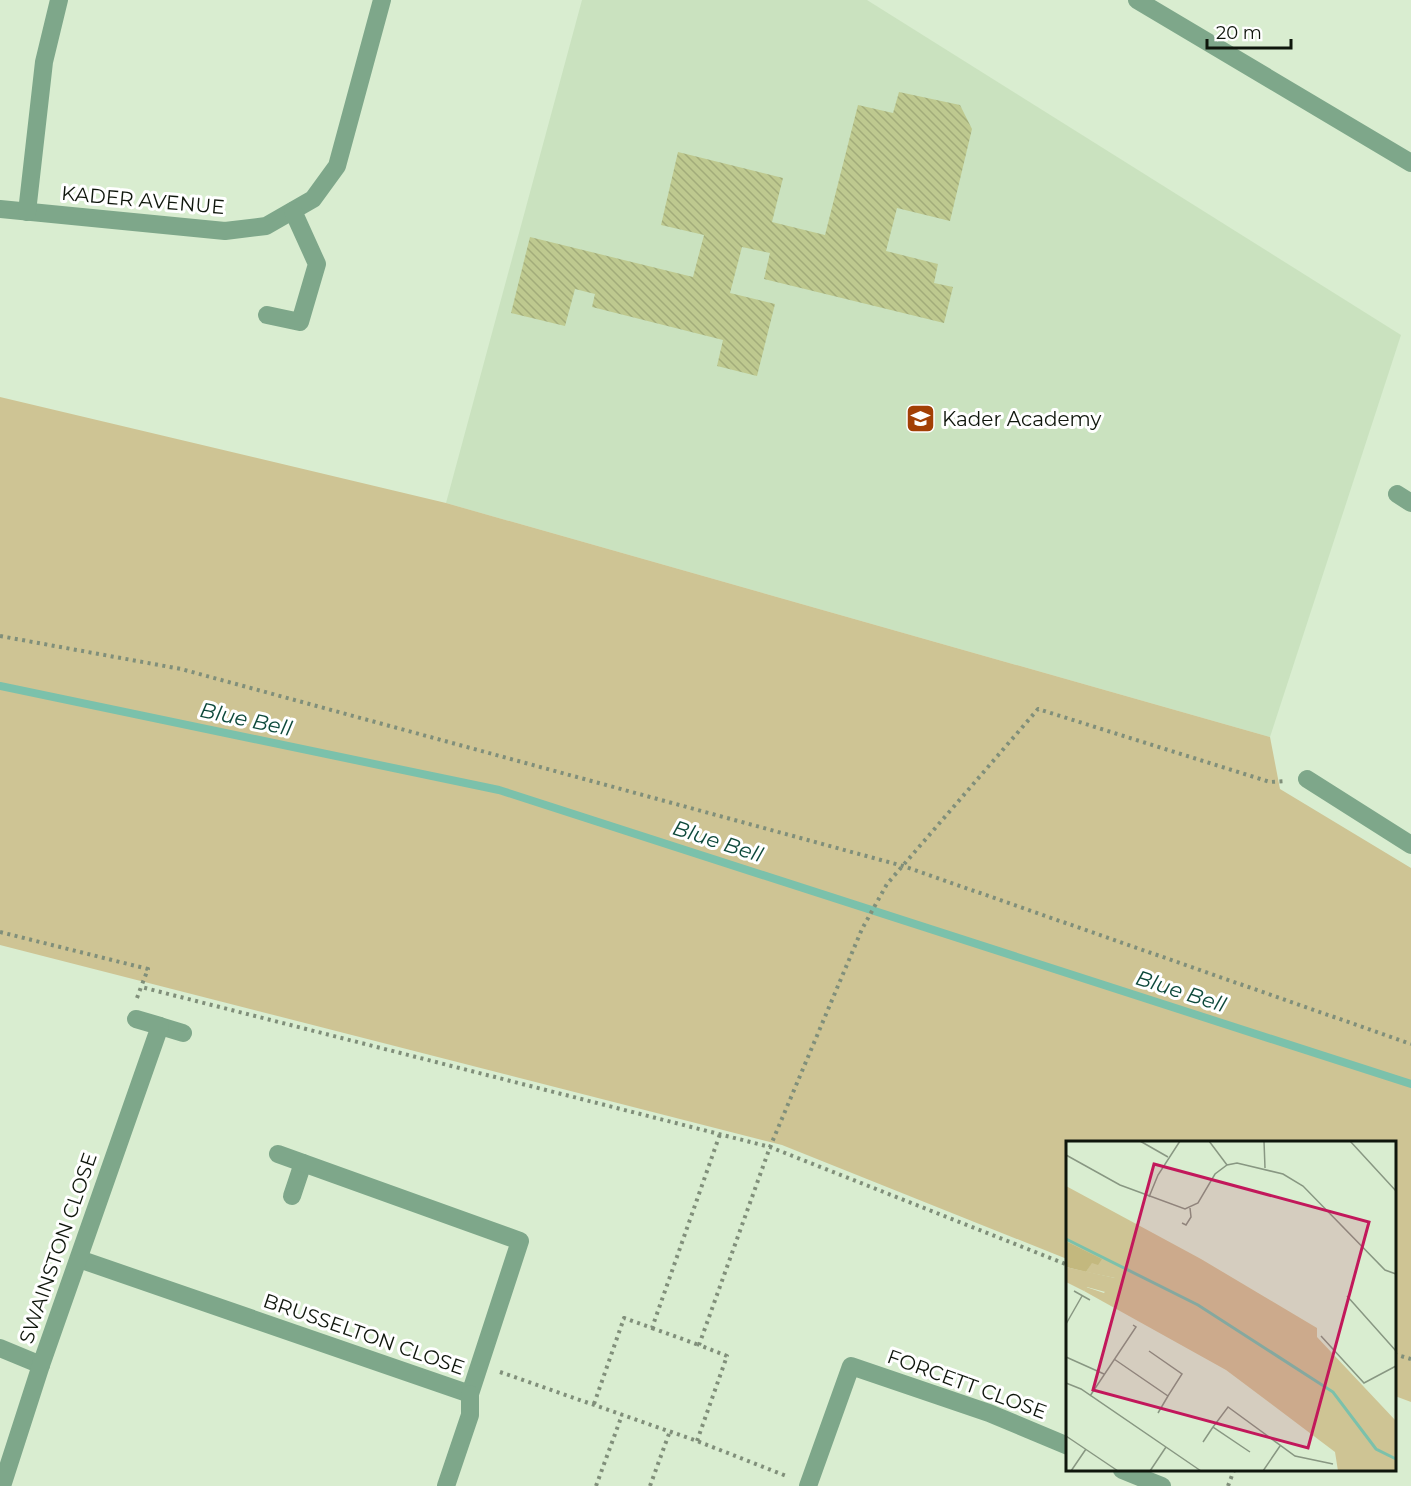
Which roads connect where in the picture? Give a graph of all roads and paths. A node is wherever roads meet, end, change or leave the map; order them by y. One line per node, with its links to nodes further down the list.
1 (59, 0): 7 (street)
2 (382, 0): 6 (street, KADER AVENUE)
3 (1137, 0): 4 (street)
4 (1411, 163)
5 (0, 209): 7 (street, KADER AVENUE)
6 (293, 211): 7 (street, KADER AVENUE); 8 (street)
7 (27, 213)
8 (267, 315)
9 (0, 636): 12 (path)
10 (1307, 779): 11 (street); 12 (path)
11 (1411, 845)
12 (903, 866): 18 (path); 20 (path)
13 (0, 932): 14 (path)
14 (141, 987): 15 (path); 19 (path)
15 (136, 1019): 16 (street)
16 (160, 1026): 17 (street); 24 (street, SWAINSTON CLOSE)
17 (183, 1033)
18 (1411, 1044)
19 (720, 1134): 20 (path); 26 (path)
20 (770, 1147): 25 (path); 27 (path)
21 (278, 1154): 22 (street, BRUSSELTON CLOSE)
22 (303, 1163): 23 (street); 32 (street, BRUSSELTON CLOSE)
23 (292, 1196)
24 (79, 1259): 31 (street, SWAINSTON CLOSE); 33 (street, BRUSSELTON CLOSE)
25 (1066, 1264)
26 (652, 1328): 27 (path); 34 (path)
27 (699, 1345): 37 (path)
28 (0, 1348): 31 (street)
29 (1396, 1354): 30 (path)
30 (1411, 1359)
31 (41, 1365): 41 (street, SWAINSTON CLOSE)
32 (479, 1365): 33 (street, BRUSSELTON CLOSE); 34 (path)
33 (470, 1394): 42 (street)
34 (594, 1404): 35 (path)
35 (622, 1415): 36 (path); 43 (path)
36 (670, 1431): 37 (path); 44 (path)
37 (697, 1441): 45 (path)
38 (1066, 1445): 45 (street, FORCETT CLOSE)
39 (1124, 1471): 46 (street)
40 (1234, 1471): 47 (path)
41 (2, 1486)
42 (446, 1486)
43 (596, 1486)
44 (650, 1486)
45 (808, 1486)
46 (1161, 1486)
47 (1228, 1486)

